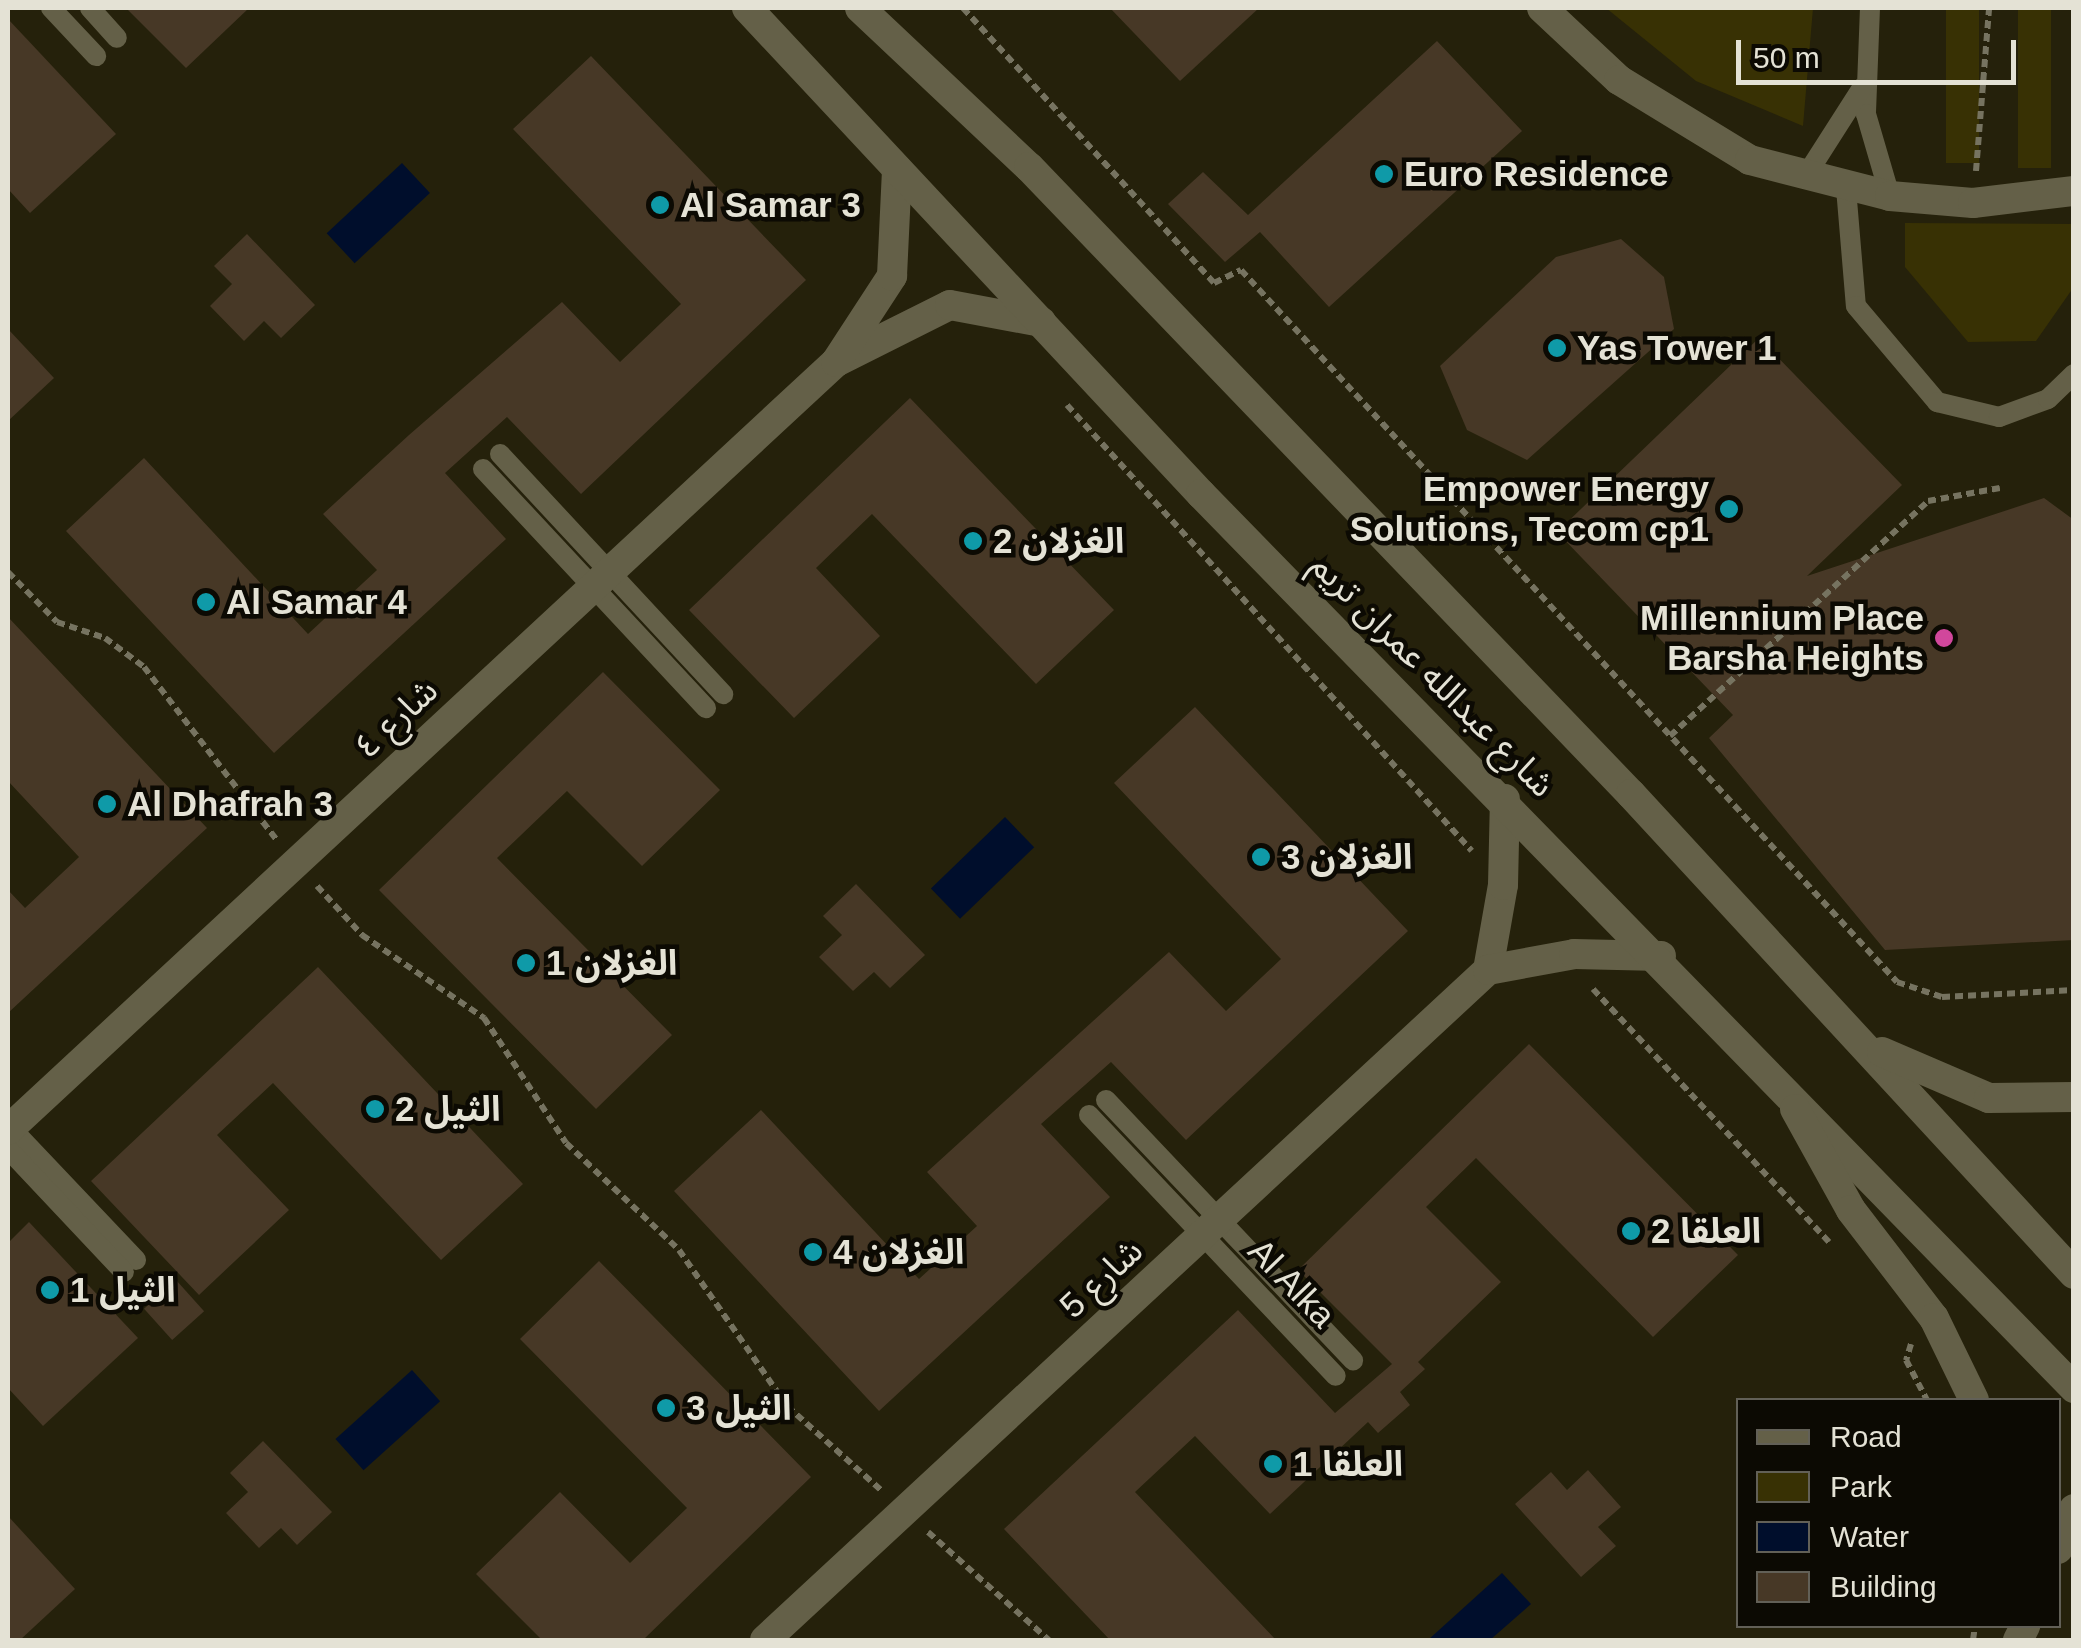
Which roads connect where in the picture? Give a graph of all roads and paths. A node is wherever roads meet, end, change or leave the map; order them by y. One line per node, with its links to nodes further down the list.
1 (51, 8): 10 (lane)
2 (90, 8): 9 (lane)
3 (747, 8): 12 (main road, شارع عبدالله عمران تريم)
4 (860, 8): 37 (main road, شارع عبدالله عمران تريم)
5 (963, 8): 29 (path)
6 (1542, 8): 13 (main road)
7 (1870, 8): 11 (lane)
8 (1989, 8): 17 (path)
9 (117, 38)
10 (96, 56)
11 (1863, 86): 13 (lane); 16 (lane)
12 (897, 169): 18 (main road, شارع عبدالله عمران تريم); 19 (main road, شارع ٤)
13 (1805, 176): 14 (main road)
14 (1846, 188): 16 (main road); 20 (lane)
15 (2074, 190): 17 (main road)
16 (1890, 196): 17 (main road)
17 (1973, 203)
18 (1040, 322): 19 (main road, شارع ٤); 30 (main road, شارع عبدالله عمران تريم)
19 (836, 362): 26 (main road, شارع ٤)
20 (2074, 374)
21 (1062, 399): 31 (path)
22 (500, 454): 26 (lane)
23 (483, 469): 26 (lane)
24 (2000, 488): 29 (path)
25 (8, 572): 32 (path)
26 (601, 579): 27 (lane); 28 (lane); 32 (main road, شارع ٤)
27 (723, 694)
28 (706, 708)
29 (1670, 736): 36 (path)
30 (1505, 799): 33 (main road, شارع عبدالله عمران تريم); 34 (main road)
31 (1478, 857)
32 (296, 862): 42 (main road, شارع ٤); 54 (path)
33 (1662, 956): 34 (main road); 38 (main road, شارع عبدالله عمران تريم)
34 (1488, 970): 43 (main road, شارع 5)
35 (1579, 984): 44 (path)
36 (2074, 990)
37 (1858, 1039): 39 (main road); 46 (main road, شارع عبدالله عمران تريم)
38 (1787, 1087): 50 (main road, شارع عبدالله عمران تريم); 52 (main road)
39 (2074, 1098)
40 (1106, 1100): 43 (lane)
41 (1089, 1115): 43 (lane)
42 (8, 1133): 45 (lane)
43 (1210, 1228): 48 (lane, Al Alka); 49 (lane, Al Alka); 54 (main road, شارع 5)
44 (1841, 1255)
45 (130, 1266)
46 (2074, 1274)
47 (1910, 1332): 51 (path)
48 (1353, 1360)
49 (1336, 1376)
50 (2074, 1388)
51 (1926, 1398)
52 (1973, 1398)
53 (2074, 1509): 55 (main road)
54 (904, 1512): 56 (main road, شارع 5); 57 (path)
55 (2064, 1541)
56 (765, 1640)
57 (1050, 1640)

